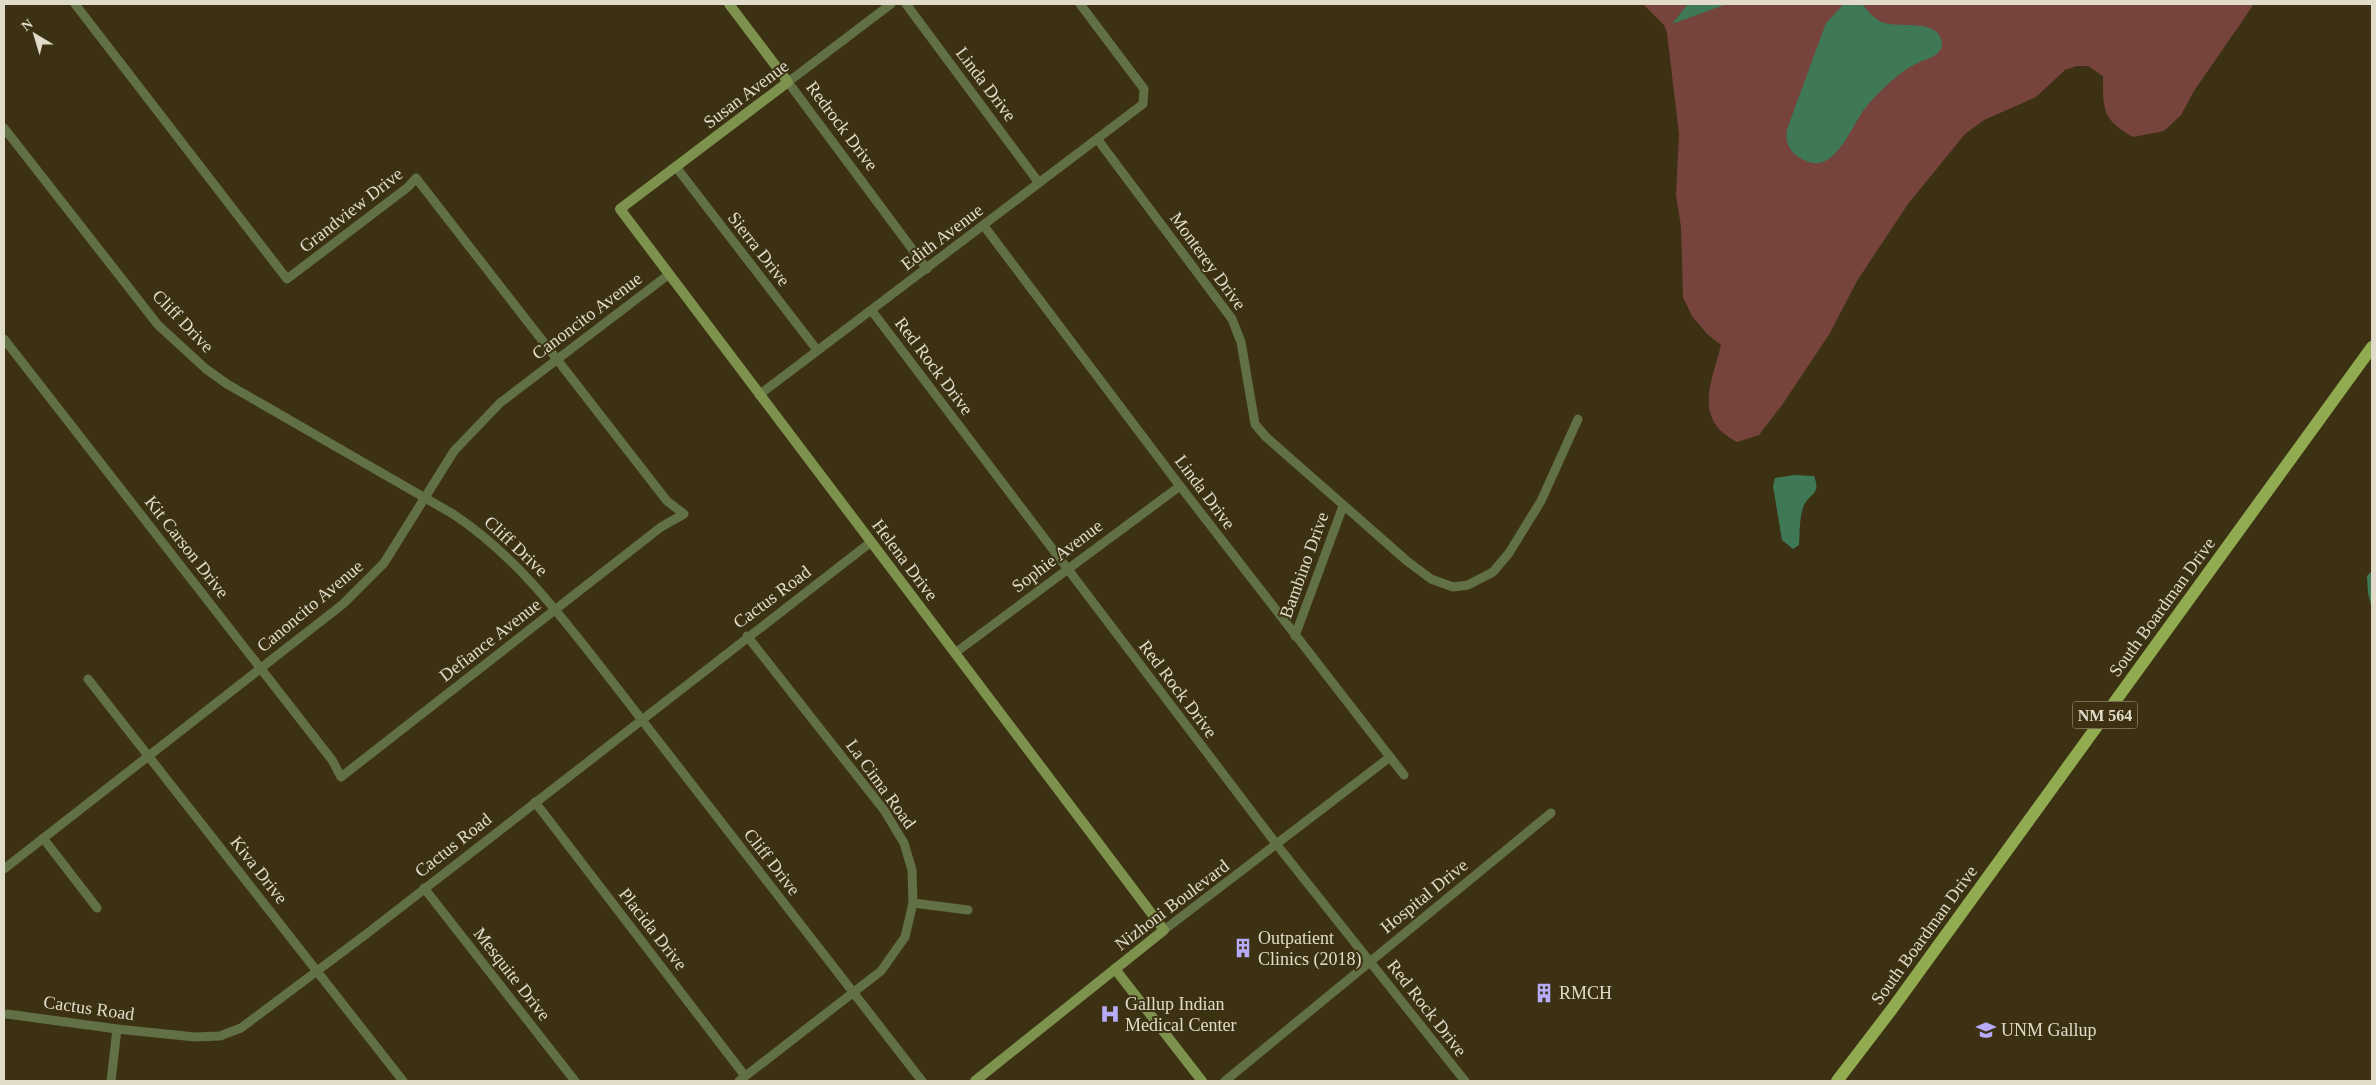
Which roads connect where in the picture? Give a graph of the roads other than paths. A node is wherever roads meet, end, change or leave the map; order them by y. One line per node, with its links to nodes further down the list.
1 (75, 4): 19 (street, Grandview Drive)
2 (729, 4): 6 (main road, Redrock Drive)
3 (891, 4): 6 (street, Susan Avenue)
4 (906, 4): 10 (street, Linda Drive)
5 (1080, 4): 8 (street, Edith Avenue)
6 (788, 82): 9 (main road, Susan Avenue); 13 (street, Redrock Drive)
7 (4, 128): 23 (street, Cliff Drive)
8 (1098, 140): 10 (street, Edith Avenue); 24 (street, Monterey Drive)
9 (676, 167): 11 (main road, Susan Avenue); 18 (street, Sierra Drive)
10 (1039, 183): 12 (street, Edith Avenue)
11 (620, 209): 14 (main road, Helena Drive)
12 (984, 226): 13 (street, Edith Avenue); 22 (street, Linda Drive)
13 (927, 269): 15 (street, Edith Avenue)
14 (668, 275): 19 (street, Canoncito Avenue); 20 (main road, Helena Drive)
15 (872, 311): 18 (street, Edith Avenue); 27 (street, Red Rock Drive)
16 (4, 339): 32 (street, Kit Carson Drive)
17 (2372, 347): 64 (main road, South Boardman Drive / NM 564)
18 (817, 350): 20 (street, Edith Avenue)
19 (556, 359): 23 (street, Canoncito Avenue); 25 (street, Grandview Drive)
20 (759, 395): 26 (main road, Helena Drive)
21 (1578, 419): 24 (street, Monterey Drive)
22 (1180, 486): 27 (street, Sophie Avenue); 30 (street, Linda Drive)
23 (425, 499): 28 (street, Cliff Drive); 32 (street, Canoncito Avenue)
24 (1343, 506): 30 (street, Bambino Drive)
25 (684, 514): 28 (street, Defiance Avenue)
26 (871, 542): 29 (street, Cactus Road); 31 (main road, Helena Drive)
27 (1067, 569): 31 (street, Sophie Avenue); 42 (street, Red Rock Drive)
28 (555, 609): 34 (street, Cliff Drive); 38 (street, Defiance Avenue)
29 (748, 636): 34 (street, Cactus Road); 45 (street, La Cima Road)
30 (1295, 636): 36 (street, Linda Drive)
31 (954, 653): 48 (main road, Helena Drive)
32 (261, 669): 35 (street, Canoncito Avenue); 38 (street, Kit Carson Drive)
33 (88, 679): 35 (street, Kiva Drive)
34 (641, 720): 39 (street, Cactus Road); 52 (street, Cliff Drive)
35 (148, 755): 41 (street, Canoncito Avenue); 51 (street, Kiva Drive)
36 (1390, 757): 37 (street, Linda Drive); 42 (street, Nizhoni Boulevard)
37 (1404, 775)
38 (341, 777)
39 (535, 802): 44 (street, Cactus Road); 55 (street, Placida Drive)
40 (1552, 814): 49 (street, Hospital Drive)
41 (42, 838): 43 (street, Canoncito Avenue); 46 (street)
42 (1277, 845): 48 (street, Nizhoni Boulevard); 49 (street, Red Rock Drive)
43 (4, 869)
44 (424, 888): 51 (street, Cactus Road); 58 (street, Mesquite Drive)
45 (914, 904): 47 (street); 52 (street, La Cima Road)
46 (97, 908)
47 (968, 910)
48 (1164, 930): 50 (main road, Nizhoni Boulevard)
49 (1370, 962): 62 (street, Hospital Drive); 63 (street, Red Rock Drive)
50 (1115, 969): 60 (main road, Nizhoni Boulevard); 61 (main road)
51 (318, 970): 54 (street, Cactus Road); 57 (street, Kiva Drive)
52 (853, 993): 55 (street, La Cima Road); 59 (street, Cliff Drive)
53 (7, 1014): 54 (street, Cactus Road)
54 (117, 1029): 56 (street)
55 (742, 1079)
56 (111, 1081)
57 (403, 1081)
58 (575, 1081)
59 (922, 1081)
60 (975, 1081)
61 (1202, 1081)
62 (1225, 1081)
63 (1464, 1081)
64 (1837, 1081)

